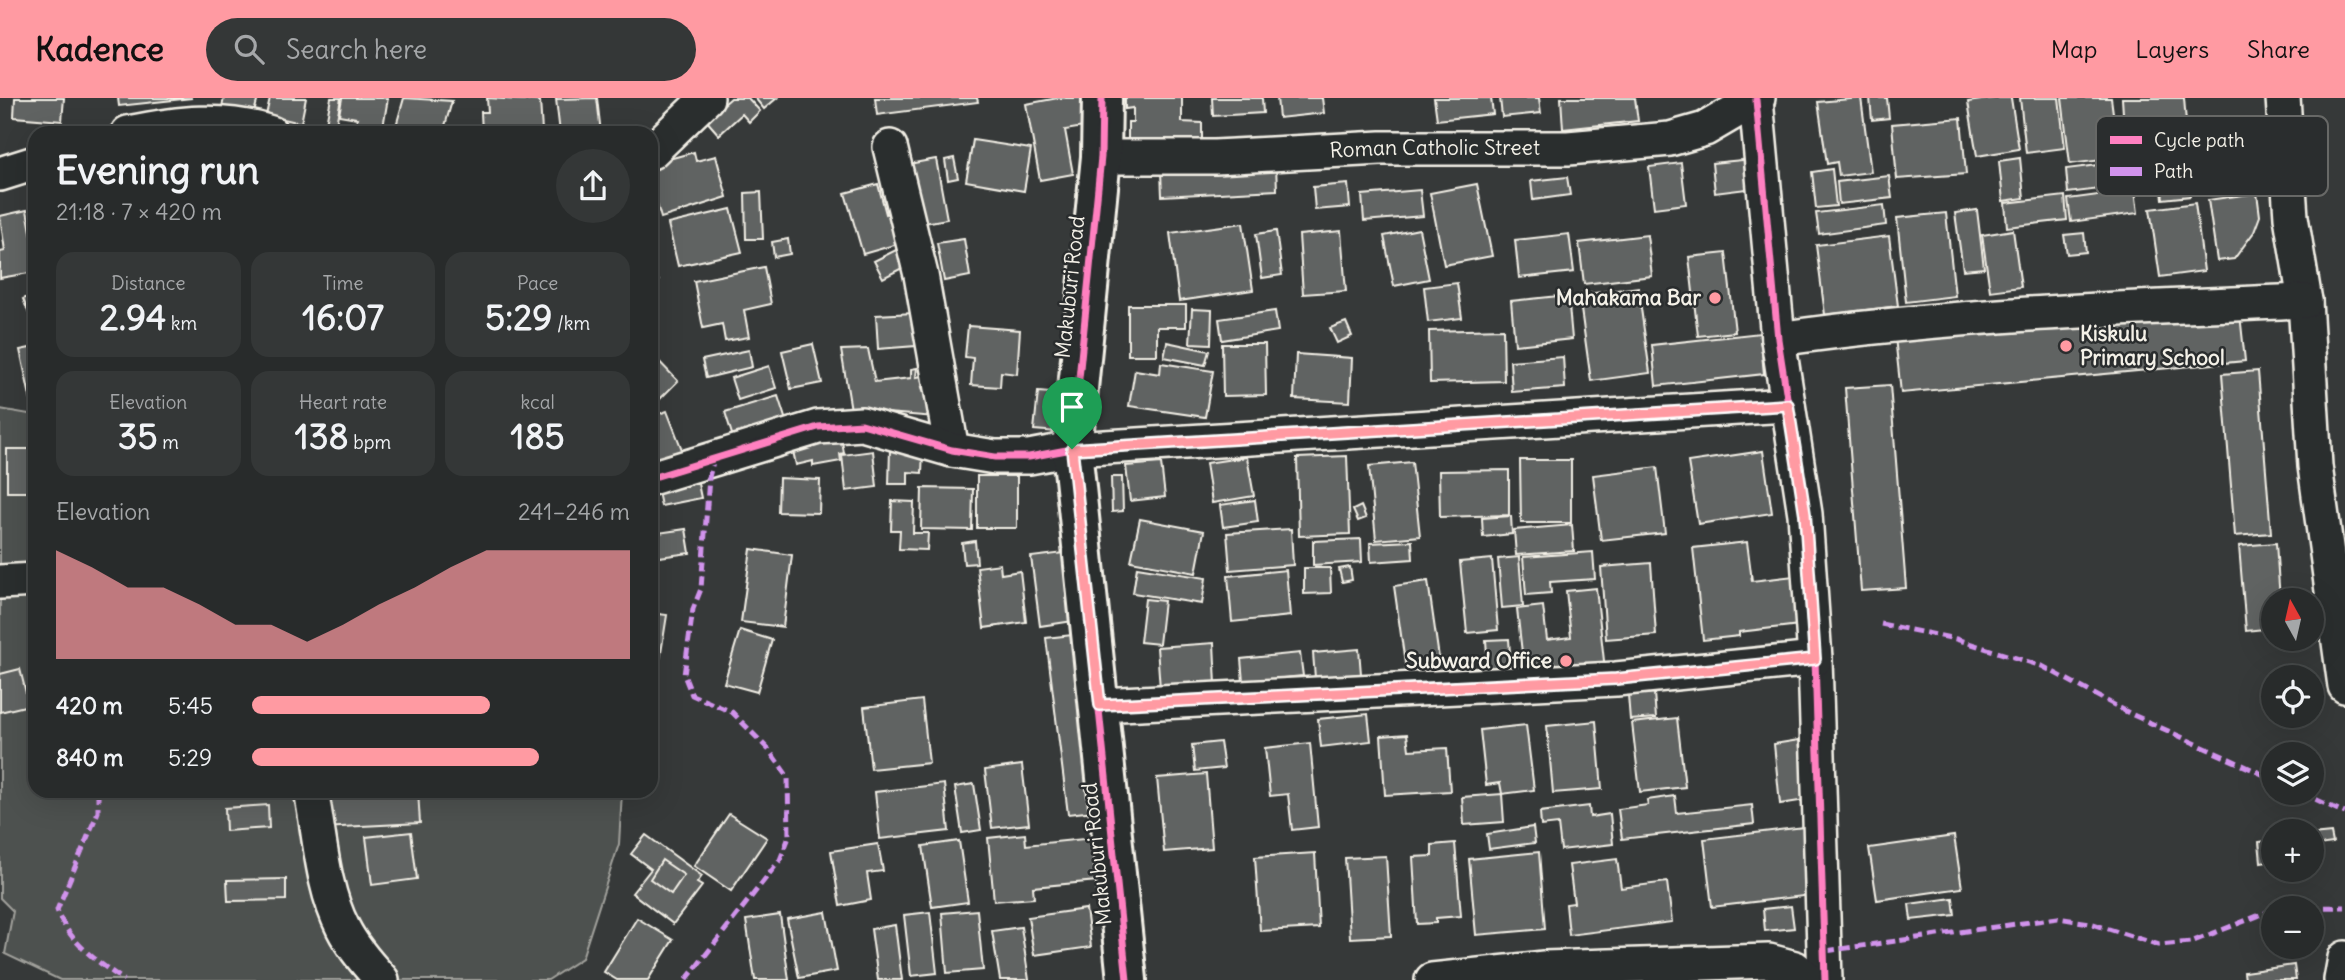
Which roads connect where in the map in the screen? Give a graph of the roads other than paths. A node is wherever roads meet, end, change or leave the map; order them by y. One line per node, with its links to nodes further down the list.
1 (707, 98): 8 (street)
2 (1102, 98): 10 (street, Makuburi Road)
3 (2284, 98): 5 (street)
4 (1757, 99): 10 (street, Roman Catholic Street); 15 (street)
5 (2285, 116)
6 (167, 126): 7 (street)
7 (240, 126)
8 (658, 145)
9 (890, 147): 18 (street)
10 (1101, 157): 17 (street, Makuburi Road)
11 (28, 165): 12 (street)
12 (0, 174)
13 (2290, 196): 14 (street)
14 (2305, 301): 15 (street); 23 (street)
15 (1778, 339): 16 (street)
16 (1788, 405): 17 (street); 22 (street)
17 (1072, 449): 18 (street); 24 (street, Makuburi Road)
18 (952, 450): 19 (street)
19 (658, 476)
20 (28, 580): 21 (street)
21 (0, 582)
22 (1815, 659): 24 (street); 31 (street)
23 (2345, 686)
24 (1100, 705): 28 (street, Makuburi Road)
25 (312, 798): 27 (street)
26 (2345, 958): 32 (street)
27 (382, 980)
28 (1127, 980)
29 (1432, 980): 30 (street)
30 (1809, 980)
31 (1825, 980)
32 (2341, 980)

